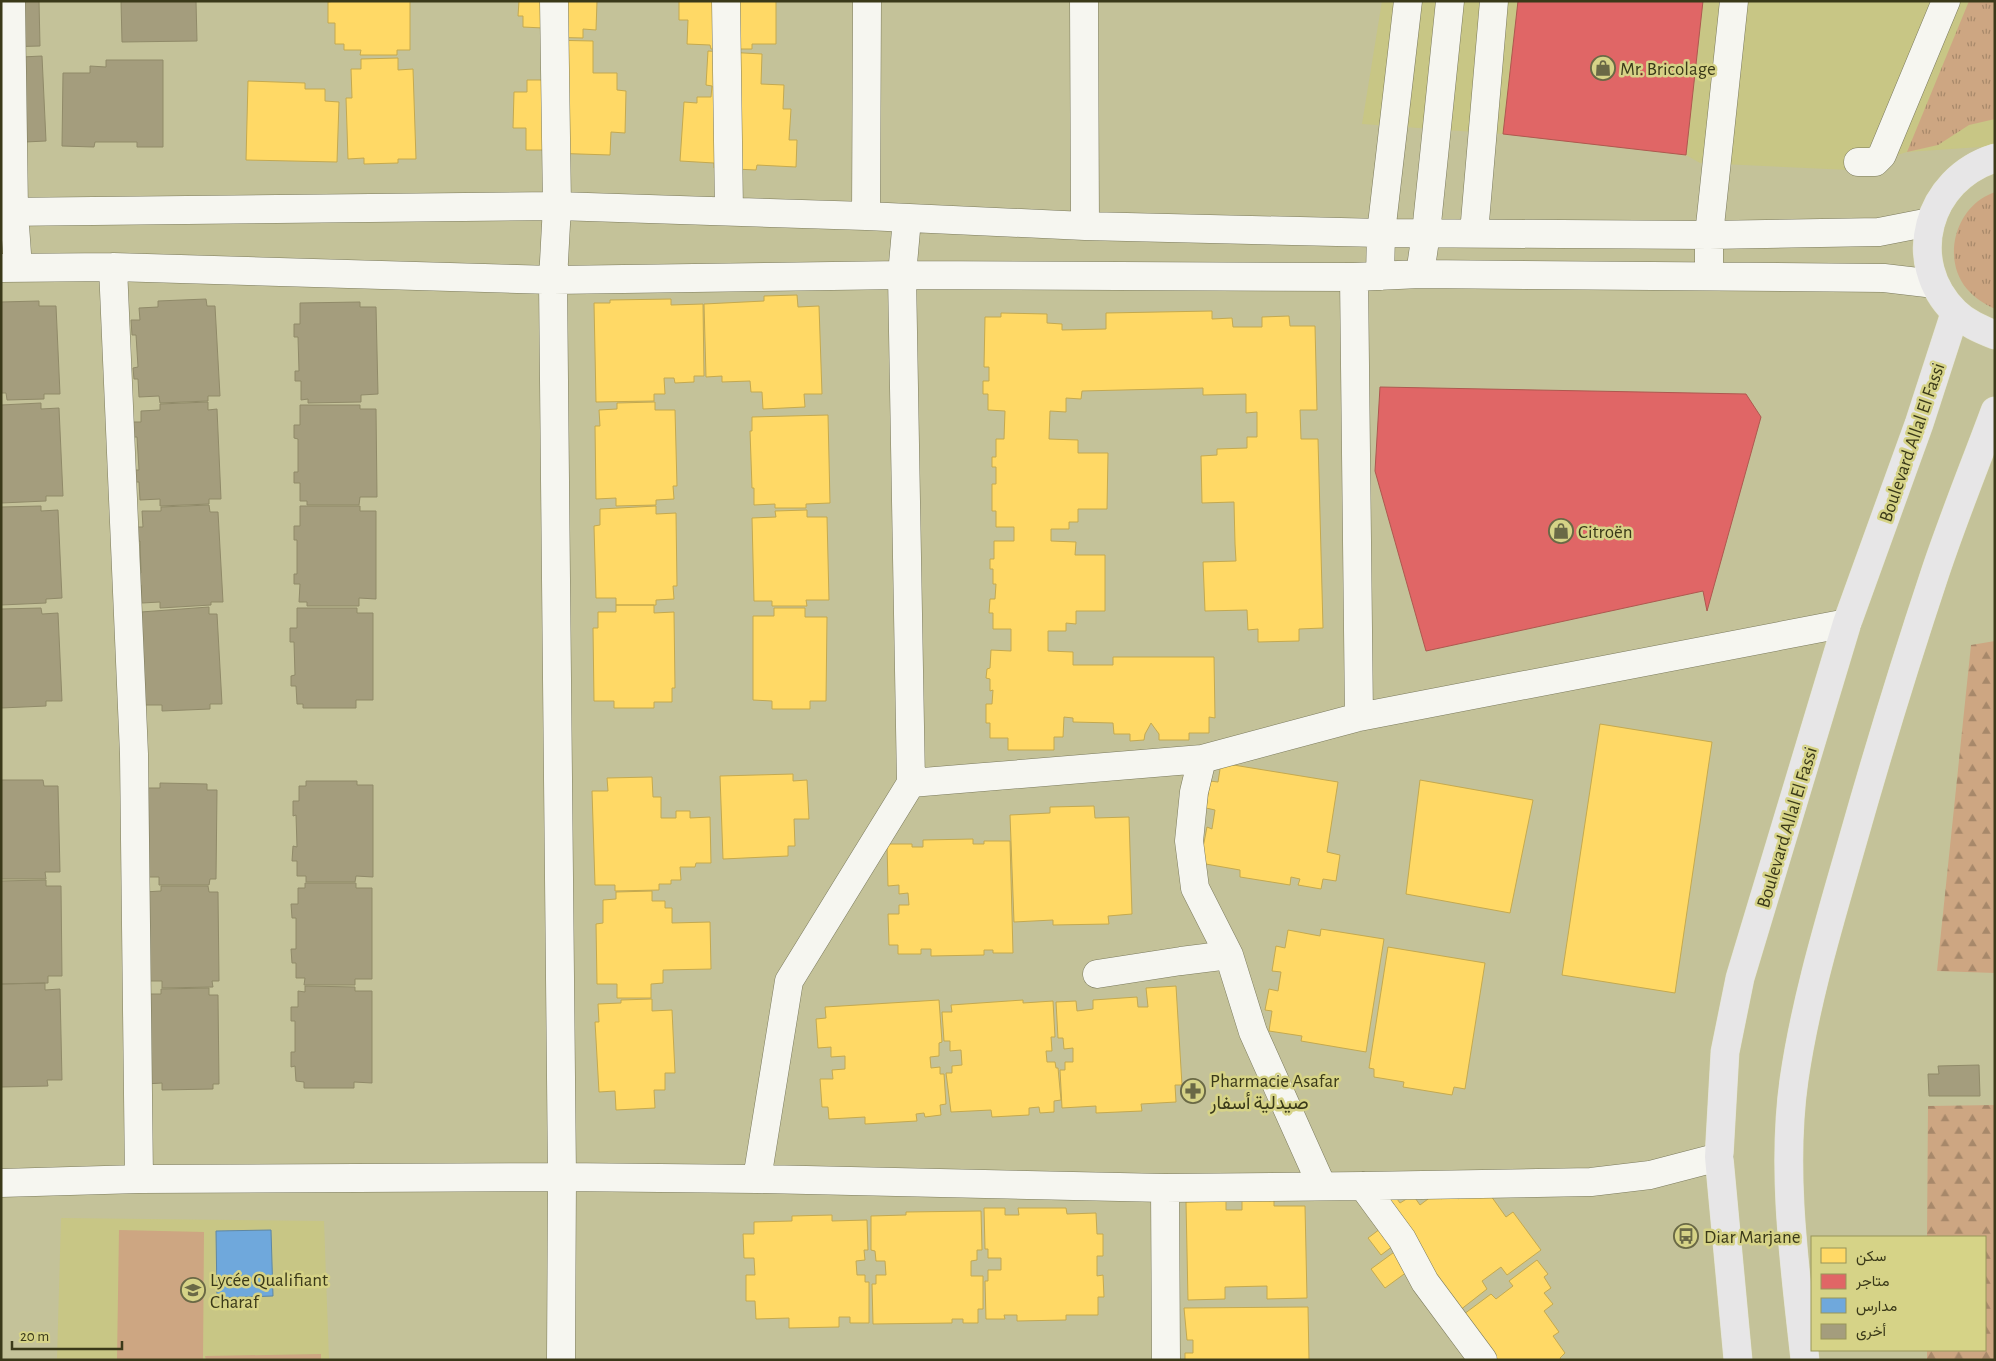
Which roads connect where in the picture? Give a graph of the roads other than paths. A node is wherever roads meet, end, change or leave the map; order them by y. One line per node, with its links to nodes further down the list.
1 (11, 1): 14 (street)
2 (554, 1): 13 (street)
3 (726, 1): 15 (street)
4 (866, 1): 16 (street)
5 (1084, 1): 19 (street)
6 (1408, 1): 20 (street)
7 (1450, 1): 21 (street)
8 (1494, 1): 22 (street)
9 (1734, 1): 23 (street)
10 (1946, 1): 12 (street)
11 (1995, 158): 18 (main road)
12 (1858, 162)
13 (557, 206): 14 (street); 15 (street); 30 (street)
14 (8, 211): 24 (street)
15 (729, 211): 16 (street)
16 (866, 216): 17 (street)
17 (908, 219): 19 (street); 27 (street)
18 (1930, 222): 23 (street); 31 (main road)
19 (1085, 226): 20 (street)
20 (1381, 233): 21 (street); 29 (street)
21 (1426, 233): 22 (street); 26 (street)
22 (1474, 233): 23 (street)
23 (1709, 235): 28 (street)
24 (10, 268): 25 (street)
25 (113, 268): 30 (street); 43 (street)
26 (1420, 274): 28 (street); 29 (street)
27 (902, 275): 29 (street); 30 (street); 38 (street)
28 (1709, 275): 31 (street)
29 (1367, 276): 36 (street)
30 (553, 280): 42 (street)
31 (1935, 284): 32 (main road)
32 (1955, 313): 33 (main road); 35 (main road, Boulevard Allal El Fassi)
33 (1995, 335)
34 (1995, 411): 53 (main road)
35 (1847, 624): 36 (street); 41 (main road, Boulevard Allal El Fassi)
36 (1359, 717): 37 (street)
37 (1202, 759): 38 (street); 39 (street)
38 (911, 783): 44 (street)
39 (1229, 955): 40 (street); 46 (street)
40 (1097, 974)
41 (1719, 1158): 47 (street); 52 (main road, Boulevard Allal El Fassi)
42 (562, 1177): 43 (street); 44 (street); 49 (street)
43 (138, 1179): 45 (street)
44 (757, 1179): 48 (street)
45 (1, 1183)
46 (1322, 1186): 47 (street); 48 (street)
47 (1363, 1186): 51 (street)
48 (1165, 1188): 50 (street)
49 (561, 1360)
50 (1166, 1360)
51 (1483, 1360)
52 (1738, 1360)
53 (1805, 1360)

